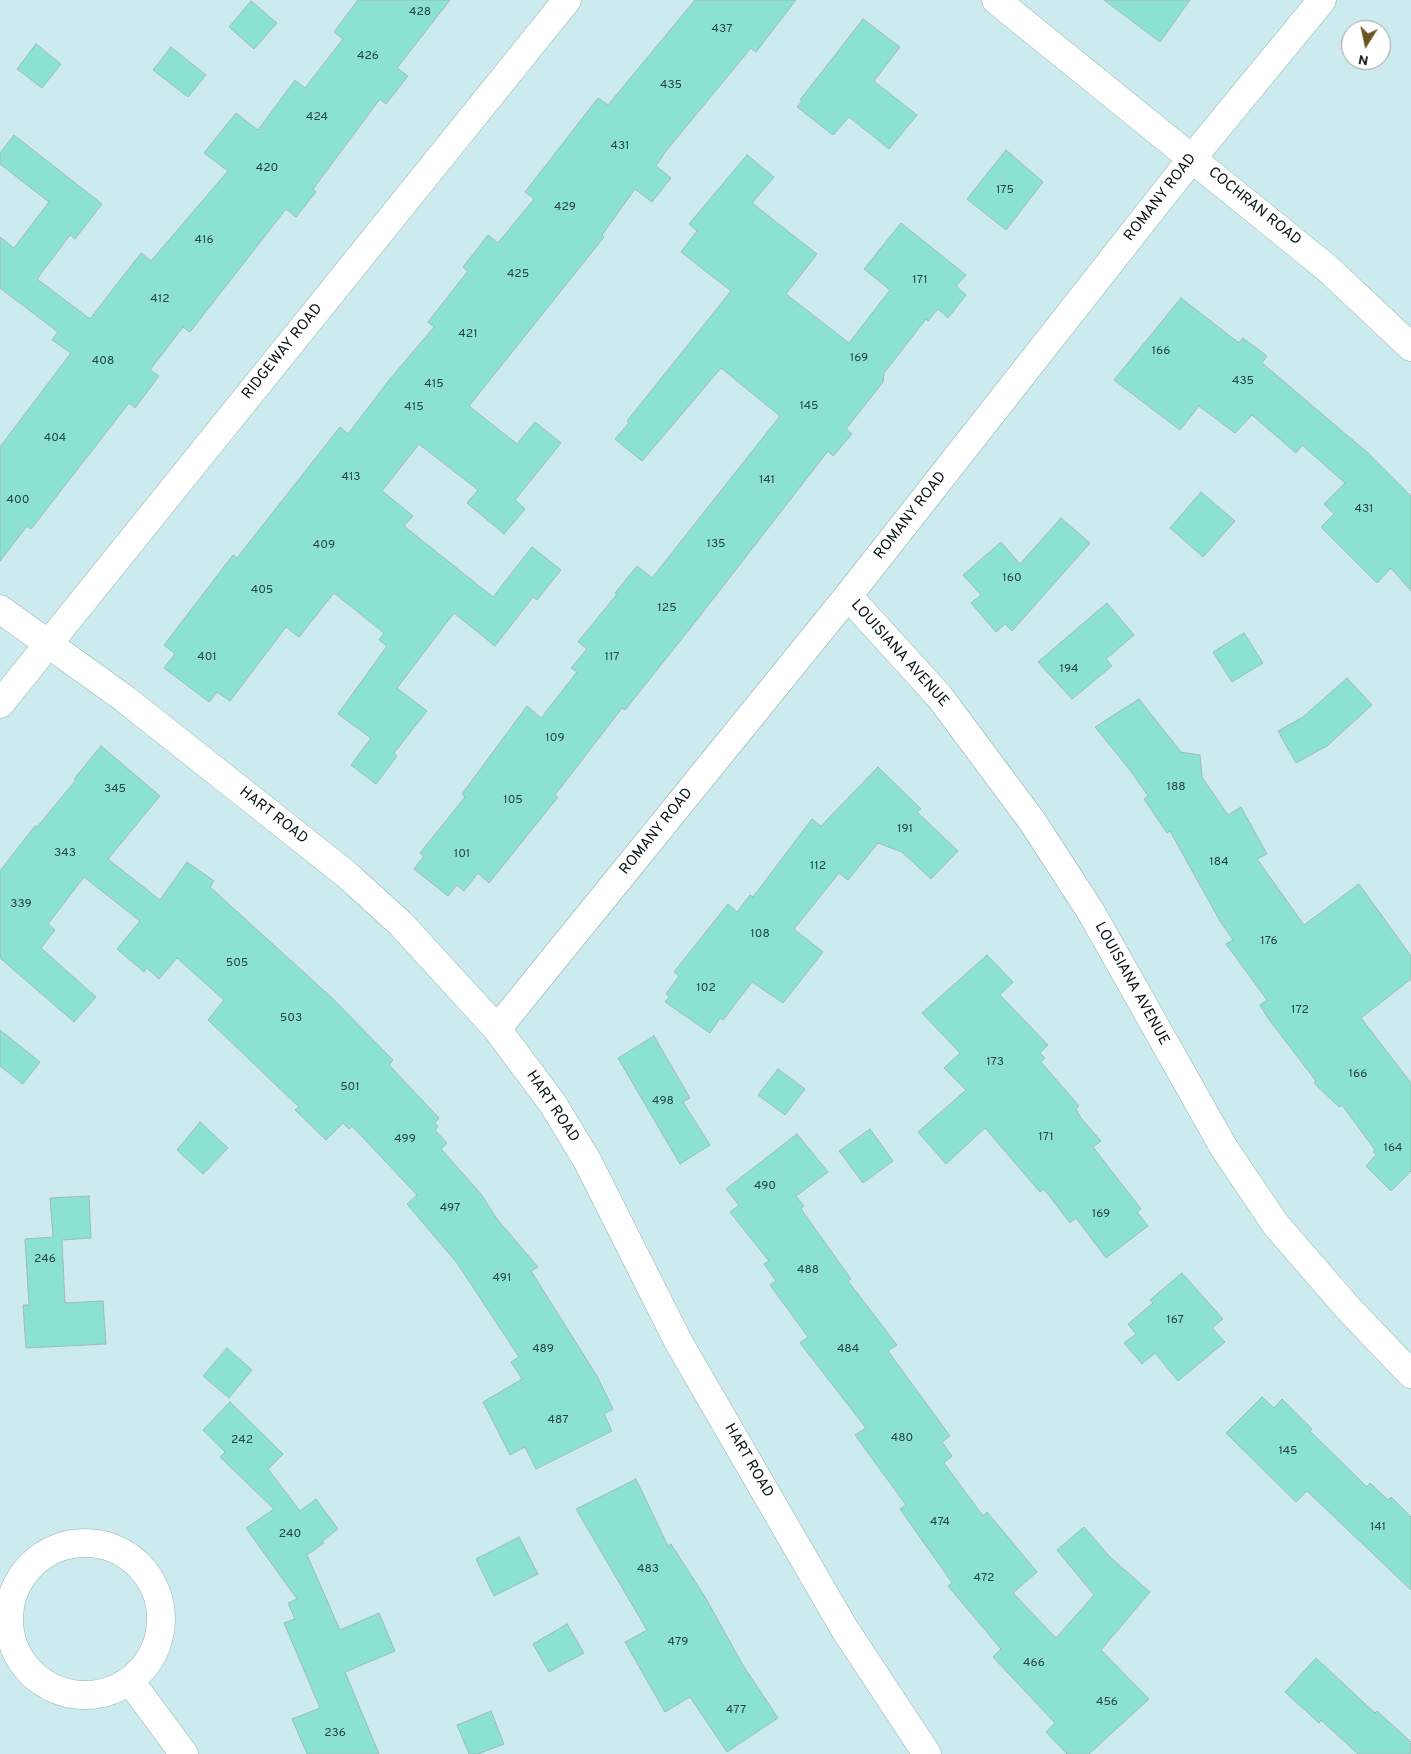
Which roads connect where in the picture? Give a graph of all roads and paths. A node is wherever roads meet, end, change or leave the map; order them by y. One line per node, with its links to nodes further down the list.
1 (567, 0): 8 (street, RIDGEWAY ROAD)
2 (996, 0): 4 (street, COCHRAN ROAD)
3 (1322, 0): 4 (street, ROMANY ROAD)
4 (1193, 157): 5 (street, COCHRAN ROAD); 6 (street, ROMANY ROAD)
5 (1411, 346)
6 (848, 596): 10 (street, ROMANY ROAD); 11 (street, LOUISIANA AVENUE)
7 (0, 608): 8 (street, HART ROAD)
8 (48, 645): 9 (street, RIDGEWAY ROAD); 10 (street, HART ROAD)
9 (0, 704)
10 (497, 1029): 14 (street, HART ROAD)
11 (1411, 1374)
12 (130, 1681): 12 (street); 13 (street)
13 (184, 1754)
14 (927, 1754)

